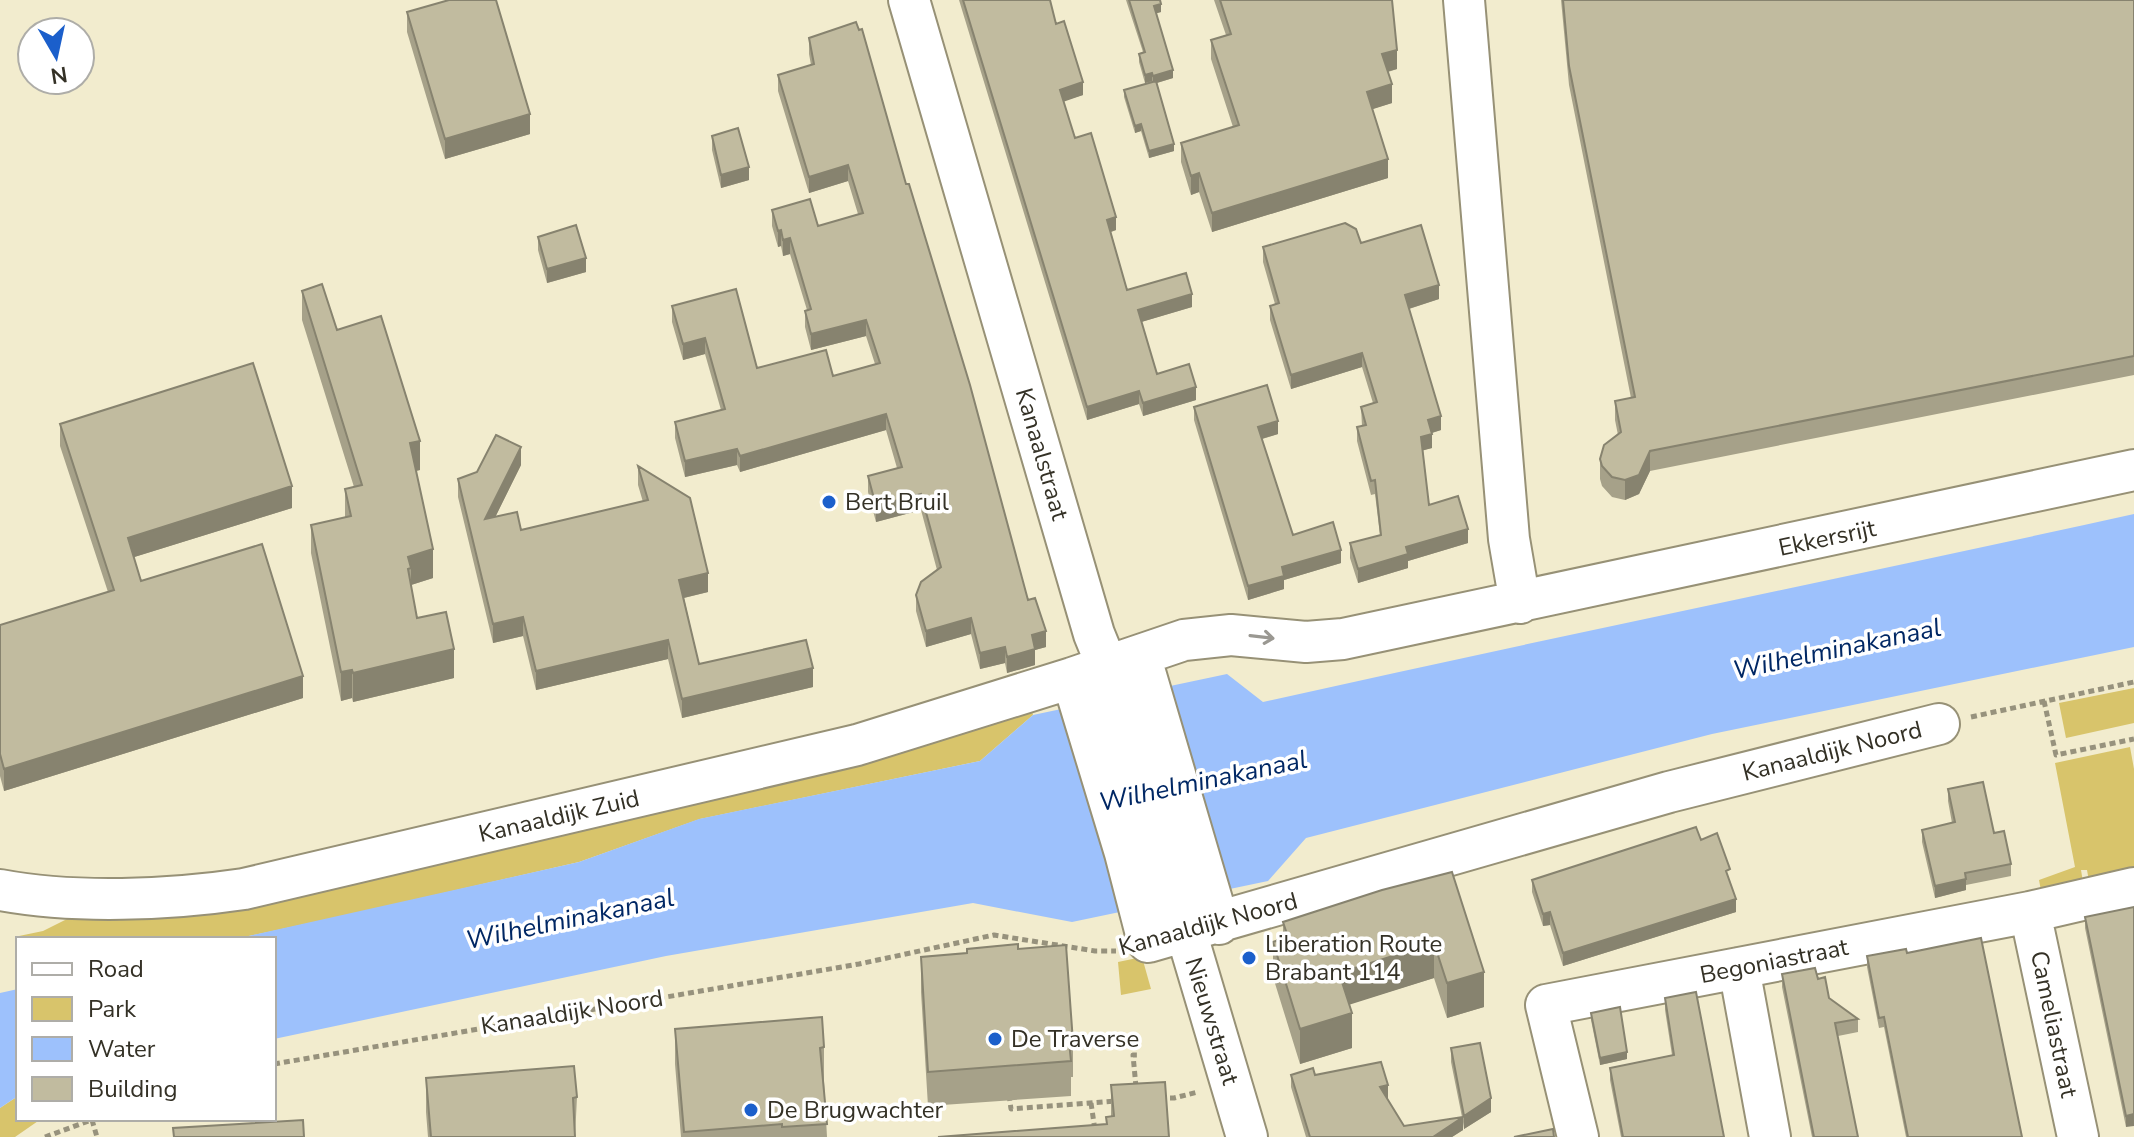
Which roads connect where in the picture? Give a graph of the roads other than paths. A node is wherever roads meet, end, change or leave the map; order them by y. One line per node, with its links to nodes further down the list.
1 (909, 0): 5 (street, Kanaalstraat)
2 (1464, 0): 4 (street)
3 (2134, 470): 4 (street, Ekkersrijt)
4 (1520, 603): 5 (street, Ekkersrijt, one-way to 4)
5 (1110, 680): 8 (street, Kanaaldijk Zuid); 10 (street, Kanaalstraat)
6 (1939, 724): 10 (street, Kanaaldijk Noord)
7 (2134, 888): 9 (street, Begoniastraat)
8 (9, 906)
9 (2030, 912): 11 (street, Begoniastraat); 15 (street, Cameliastraat)
10 (1180, 920): 12 (street, Nieuwstraat)
11 (1739, 968): 13 (street, Begoniastraat); 14 (street)
12 (1247, 1137)
13 (1578, 1137)
14 (1770, 1137)
15 (2078, 1137)

